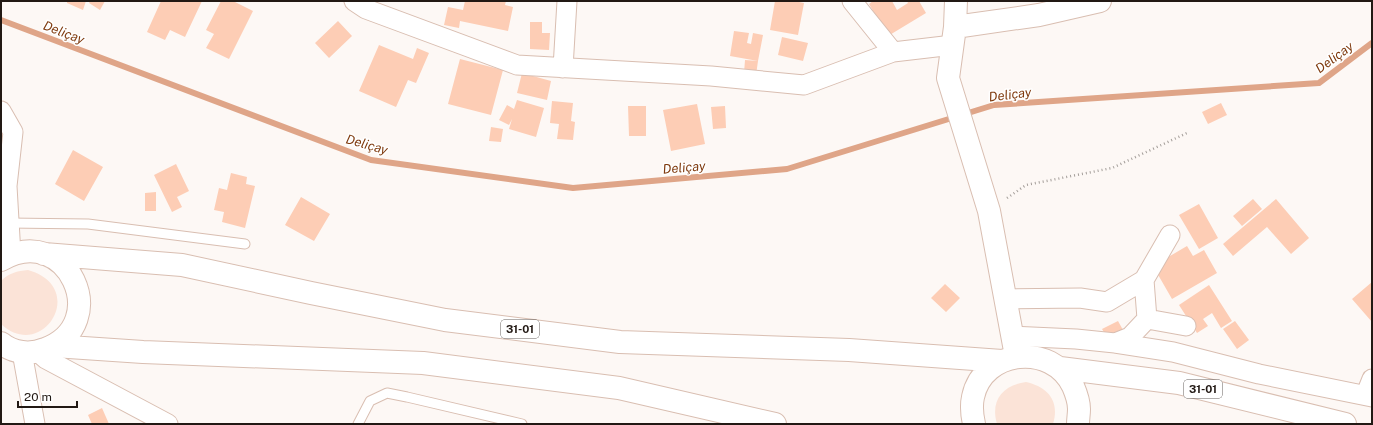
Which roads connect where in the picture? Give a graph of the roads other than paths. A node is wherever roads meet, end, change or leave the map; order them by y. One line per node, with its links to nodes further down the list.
1 (354, 1): 8 (street)
2 (567, 1): 8 (street)
3 (852, 1): 7 (street)
4 (956, 1): 6 (main road)
5 (1100, 1): 6 (main road)
6 (954, 36): 7 (street); 16 (main road)
7 (893, 52): 8 (street)
8 (563, 68)
9 (1, 111): 10 (street)
10 (5, 223): 12 (lane); 14 (street)
11 (1170, 235): 15 (street)
12 (245, 244)
13 (44, 254): 14 (main road); 20 (main road); 21 (main road, 31-01)
14 (6, 257)
15 (1144, 280): 16 (street); 17 (street)
16 (1006, 299): 21 (main road)
17 (1147, 319): 18 (street); 19 (street)
18 (1186, 326)
19 (1115, 343): 21 (street); 23 (street)
20 (20, 348): 24 (street); 25 (street); 28 (main road)
21 (1010, 351): 22 (main road); 29 (main road)
22 (1060, 368): 30 (main road); 31 (main road, 31-01)
23 (1369, 390)
24 (35, 424)
25 (168, 424)
26 (358, 424): 27 (lane)
27 (522, 424)
28 (775, 424)
29 (974, 424)
30 (1078, 424)
31 (1344, 424)

